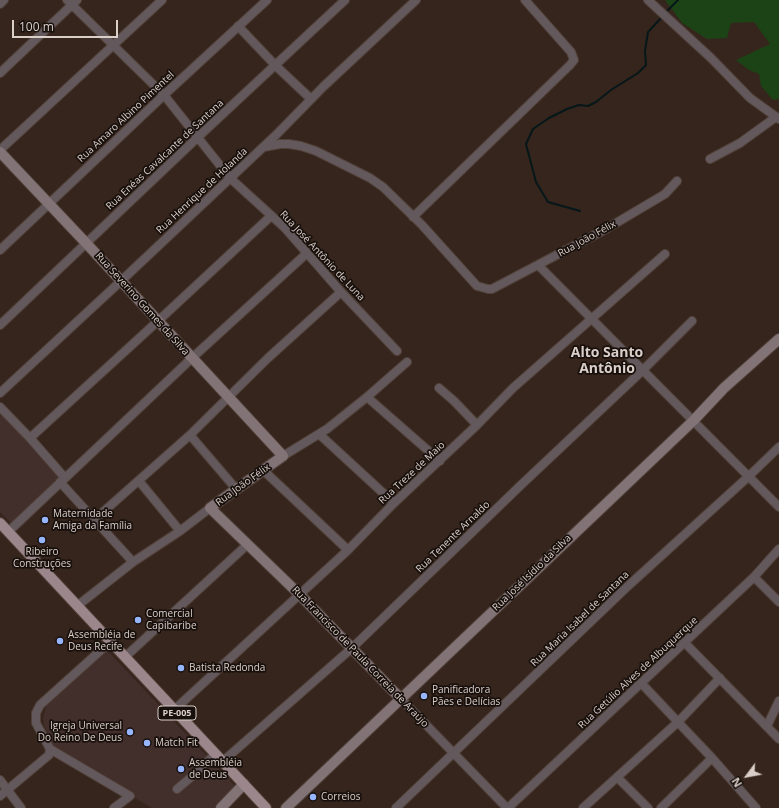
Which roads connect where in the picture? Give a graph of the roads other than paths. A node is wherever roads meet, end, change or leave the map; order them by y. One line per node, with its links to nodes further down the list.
1 (4, 0): 9 (street)
2 (162, 0): 11 (street)
3 (346, 0): 12 (street, Rua Enéas Cavalcante de Santana)
4 (416, 0): 15 (street, Rua Henrique de Holanda)
5 (525, 0): 25 (street)
6 (648, 0): 16 (street)
7 (72, 2): 11 (street, Rua José Antônio de Luna); 13 (street)
8 (262, 2): 10 (street, Rua Amaro Albino Pimentel)
9 (0, 4)
10 (238, 26): 12 (street); 14 (street, Rua Amaro Albino Pimentel)
11 (114, 45): 14 (street, Rua José Antônio de Luna); 19 (street)
12 (276, 66): 15 (street); 17 (street, Rua Enéas Cavalcante de Santana)
13 (0, 73)
14 (164, 95): 17 (street, Rua José Antônio de Luna); 23 (street, Rua Amaro Albino Pimentel)
15 (311, 99): 18 (street, Rua Henrique de Holanda)
16 (778, 118): 20 (street)
17 (198, 136): 21 (street, Rua José Antônio de Luna); 26 (street, Rua Enéas Cavalcante de Santana)
18 (263, 147): 21 (street, Rua Henrique de Holanda); 25 (street)
19 (0, 151): 23 (street, Rua Severino Gomes da Silva)
20 (710, 159)
21 (230, 178): 24 (street, Rua José Antônio de Luna); 31 (street, Rua Henrique de Holanda)
22 (677, 181): 30 (street, Rua João Félix)
23 (49, 204): 26 (street, Rua Severino Gomes da Silva); 27 (street, Rua Amaro Albino Pimentel)
24 (271, 216): 28 (street, Rua José Antônio de Luna); 34 (street)
25 (413, 217): 30 (street, Rua João Félix)
26 (86, 243): 31 (street, Rua Severino Gomes da Silva); 36 (street, Rua Enéas Cavalcante de Santana)
27 (0, 250)
28 (306, 254): 32 (street, Rua José Antônio de Luna); 39 (street)
29 (665, 254): 33 (street, Rua Treze de Maio)
30 (538, 265): 33 (street)
31 (121, 282): 34 (street, Rua Severino Gomes da Silva); 43 (street, Rua Henrique de Holanda)
32 (341, 292): 38 (street, Rua José Antônio de Luna); 44 (street)
33 (591, 319): 41 (street); 48 (street, Rua Treze de Maio)
34 (158, 321): 39 (street, Rua Severino Gomes da Silva); 51 (street)
35 (692, 321): 41 (street, Rua Tenente Arnaldo)
36 (0, 325)
37 (779, 339): 47 (street, Rua José Isídio da Silva)
38 (397, 352)
39 (192, 358): 44 (street, Rua Severino Gomes da Silva); 57 (street)
40 (407, 362): 45 (street, Rua João Félix)
41 (643, 370): 47 (street); 77 (street, Rua Tenente Arnaldo)
42 (439, 388): 48 (street)
43 (0, 393)
44 (228, 396): 50 (street); 53 (street, Rua Severino Gomes da Silva)
45 (367, 397): 49 (street, Rua João Félix); 54 (street)
46 (0, 406): 51 (street)
47 (693, 421): 56 (street); 81 (street, Rua José Isídio da Silva)
48 (477, 425): 54 (street, Rua Treze de Maio)
49 (319, 434): 53 (street, Rua João Félix); 60 (street)
50 (190, 435): 58 (street); 59 (street)
51 (30, 438): 57 (street)
52 (779, 447): 56 (street, Rua Maria Isabel de Santana)
53 (283, 456): 55 (street, Rua João Félix)
54 (440, 461): 60 (street, Rua Treze de Maio)
55 (263, 470): 59 (street, Rua João Félix); 69 (street)
56 (748, 477): 61 (street); 88 (street, Rua Maria Isabel de Santana)
57 (63, 480): 63 (street); 66 (street)
58 (138, 482): 63 (street); 65 (street)
59 (237, 490): 62 (street, Rua João Félix)
60 (394, 503): 69 (street, Rua Treze de Maio)
61 (779, 507)
62 (210, 508): 65 (street, Rua João Félix); 67 (street, Rua Francisco de Paula Correia de Araújo)
63 (94, 520): 70 (street)
64 (0, 523): 66 (main road, PE-005)
65 (180, 531): 70 (street, Rua João Félix)
66 (8, 532): 74 (main road, PE-005)
67 (248, 544): 72 (street, Rua Francisco de Paula Correia de Araújo); 78 (street)
68 (779, 549): 71 (street, Rua Getúlio Alves de Albuquerque)
69 (348, 550): 72 (street, Rua Treze de Maio)
70 (133, 562): 74 (street, Rua João Félix)
71 (754, 577): 73 (street); 76 (street, Rua Getúlio Alves de Albuquerque)
72 (300, 595): 77 (street, Rua Francisco de Paula Correia de Araújo); 83 (street, Rua Treze de Maio)
73 (779, 602)
74 (77, 606): 75 (main road, PE-005)
75 (110, 642): 78 (main road, PE-005); 87 (street)
76 (685, 643): 79 (street); 80 (street, Rua Getúlio Alves de Albuquerque)
77 (352, 648): 81 (street, Rua Francisco de Paula Correia de Araújo); 89 (street, Rua Tenente Arnaldo)
78 (125, 657): 83 (main road, PE-005)
79 (720, 678): 84 (street); 85 (street)
80 (642, 684): 84 (street); 104 (street, Rua Getúlio Alves de Albuquerque)
81 (401, 699): 88 (street, Rua Francisco de Paula Correia de Araújo); 102 (street, Rua José Isídio da Silva)
82 (779, 701): 85 (street)
83 (174, 710): 89 (main road, PE-005)
84 (678, 722): 90 (street); 91 (street)
85 (766, 726): 86 (street)
86 (779, 739)
87 (50, 749): 94 (street); 99 (street)
88 (454, 754): 103 (street, Rua Maria Isabel de Santana); 104 (street, Rua Francisco de Paula Correia de Araújo)
89 (219, 758): 93 (main road, PE-005); 95 (street, Rua Tenente Arnaldo)
90 (712, 758): 97 (street); 107 (street)
91 (617, 777): 105 (street); 106 (street)
92 (0, 780): 94 (street)
93 (244, 784): 100 (street); 101 (main road, PE-005)
94 (8, 789): 96 (street); 98 (street)
95 (177, 789)
96 (0, 796)
97 (752, 806)
98 (21, 808)
99 (114, 808)
100 (221, 808)
101 (266, 808)
102 (286, 808)
103 (396, 808)
104 (507, 808)
105 (584, 808)
106 (648, 808)
107 (662, 808)

